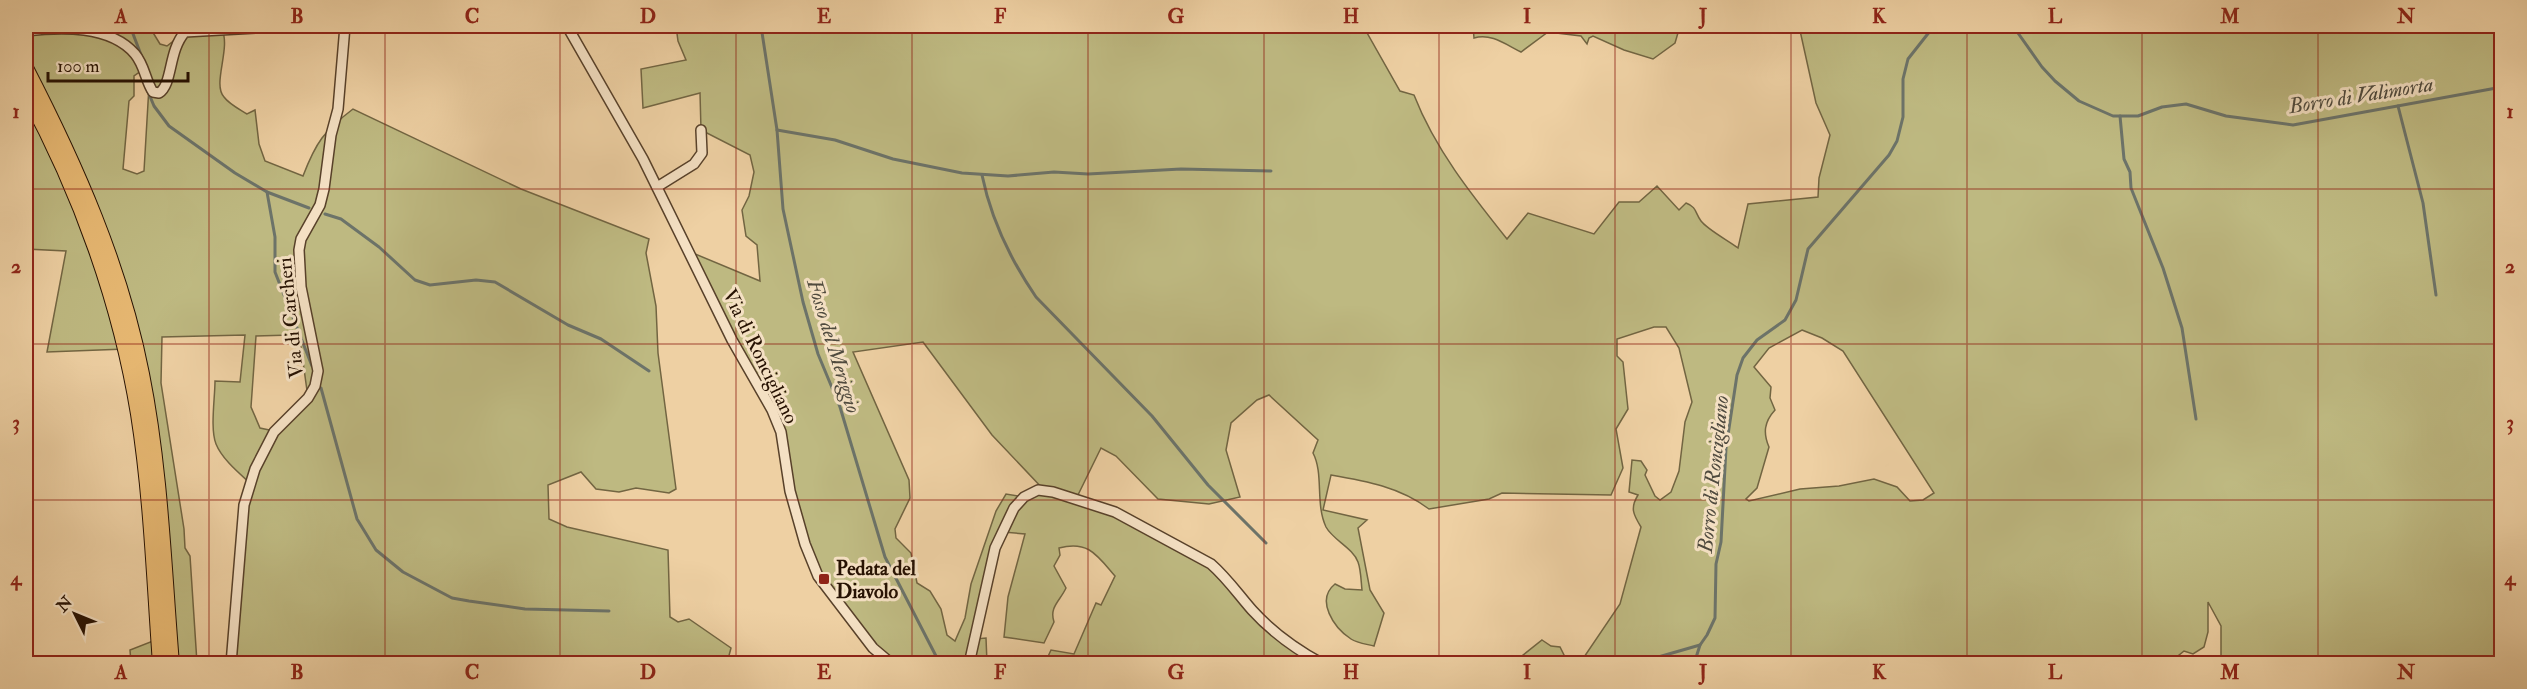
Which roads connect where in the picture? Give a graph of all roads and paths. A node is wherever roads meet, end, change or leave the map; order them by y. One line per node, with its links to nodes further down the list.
1 (290, 26): 4 (street)
2 (345, 26): 11 (street, Via di Carcheri)
3 (567, 26): 8 (street, Via di Roncigliano)
4 (26, 31)
5 (26, 68): 10 (highway)
6 (26, 93): 9 (highway)
7 (701, 129): 8 (street)
8 (657, 187): 12 (street, Via di Roncigliano)
9 (160, 663)
10 (172, 663)
11 (231, 663)
12 (892, 663)
13 (969, 663): 14 (street)
14 (1323, 663)

